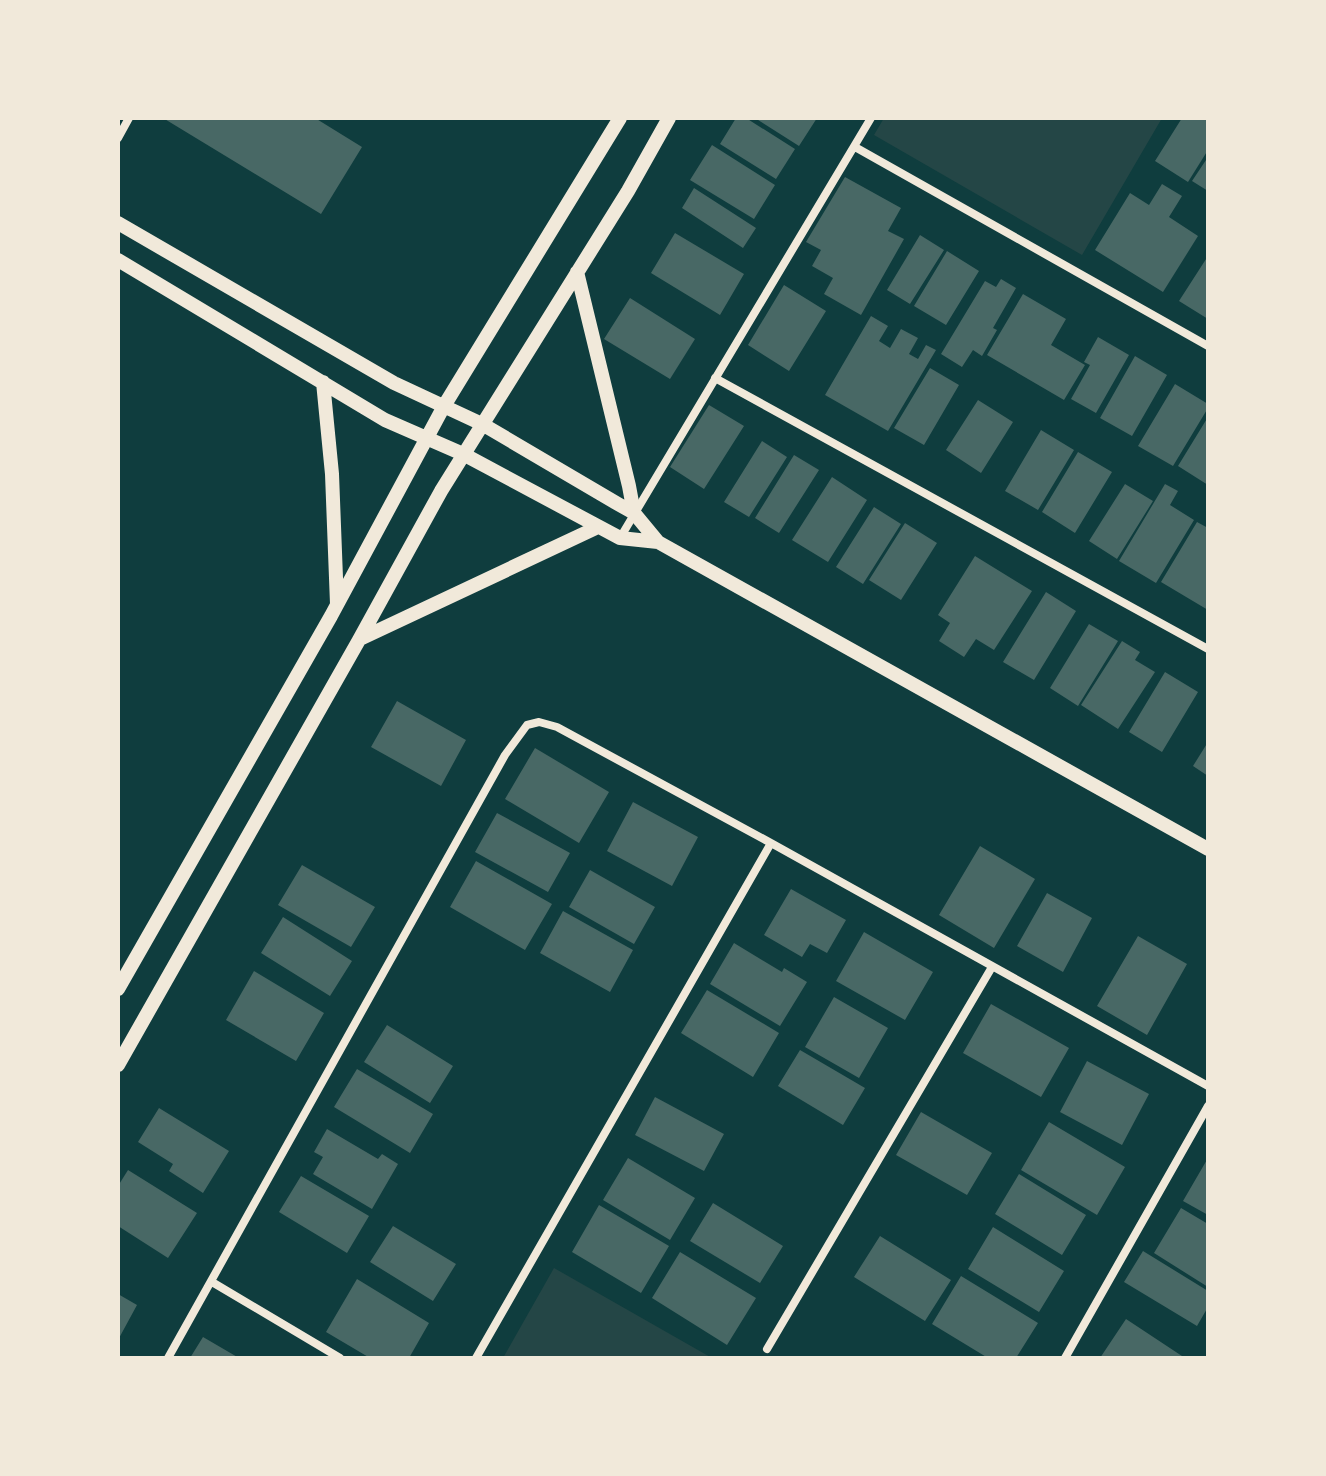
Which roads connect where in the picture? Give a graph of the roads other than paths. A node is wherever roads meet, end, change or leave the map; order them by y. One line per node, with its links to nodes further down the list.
1 (129, 118): 5 (street)
2 (620, 118): 13 (street)
3 (669, 118): 9 (street)
4 (871, 118): 6 (street)
5 (118, 138)
6 (855, 147): 10 (street); 11 (street)
7 (118, 223): 13 (street)
8 (118, 260): 12 (street)
9 (577, 272): 14 (street); 17 (street)
10 (1208, 346)
11 (715, 378): 17 (street); 23 (street)
12 (323, 382): 15 (street); 21 (street)
13 (444, 406): 14 (street); 15 (street)
14 (482, 424): 16 (street); 17 (street)
15 (427, 438): 16 (street); 21 (street)
16 (463, 454): 18 (street); 22 (street)
17 (634, 513): 19 (street); 20 (street)
18 (598, 527): 19 (street); 22 (street)
19 (620, 538): 20 (street)
20 (658, 542): 25 (street)
21 (337, 604): 27 (street)
22 (359, 640): 29 (street)
23 (1208, 649)
24 (771, 843): 26 (street); 33 (street); 37 (street)
25 (1208, 849)
26 (992, 967): 31 (street); 34 (street)
27 (118, 989)
28 (118, 1031): 29 (street)
29 (132, 1039): 30 (street)
30 (118, 1065)
31 (1208, 1086)
32 (1208, 1106): 38 (street)
33 (212, 1282): 35 (street); 36 (street)
34 (767, 1349)
35 (168, 1358)
36 (340, 1358)
37 (476, 1358)
38 (1065, 1358)

